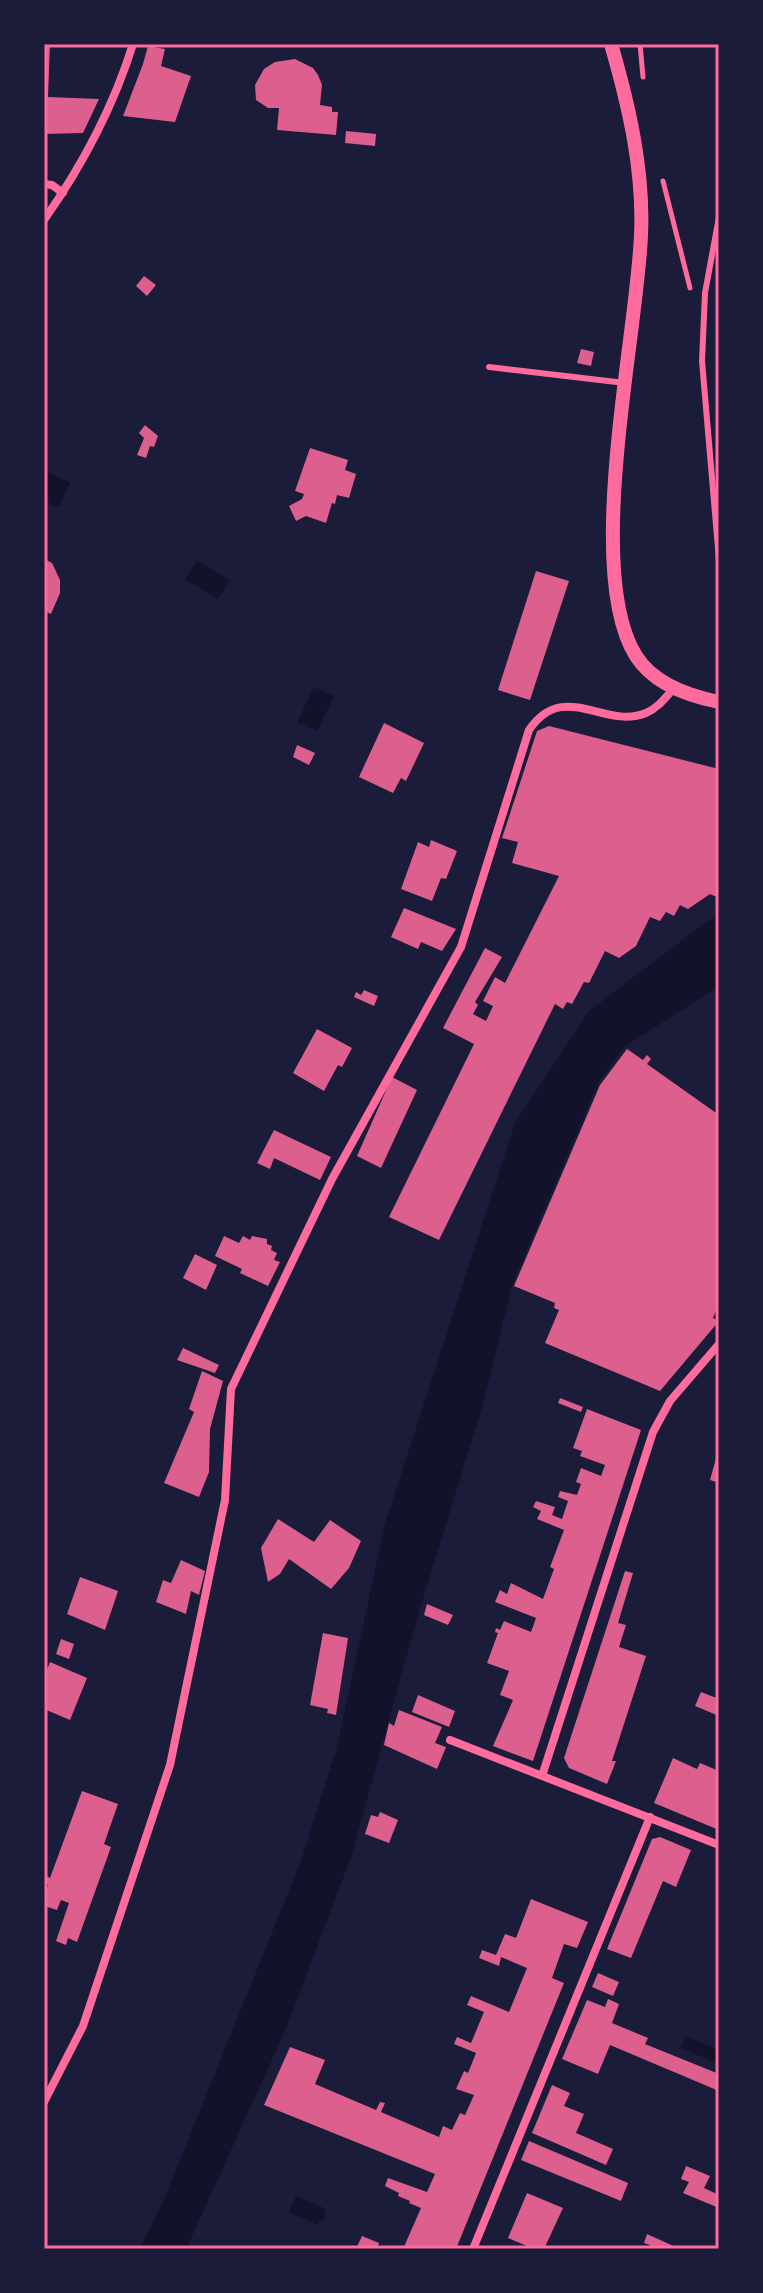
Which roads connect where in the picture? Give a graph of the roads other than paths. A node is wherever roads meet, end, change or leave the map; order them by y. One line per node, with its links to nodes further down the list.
1 (133, 44): 4 (street)
2 (611, 44): 9 (street)
3 (44, 184): 4 (street)
4 (63, 193): 6 (street)
5 (719, 217): 7 (lane)
6 (44, 220)
7 (717, 237): 10 (lane)
8 (489, 367): 9 (lane)
9 (625, 383): 11 (street)
10 (719, 560)
11 (674, 688): 12 (street); 18 (street)
12 (719, 702)
13 (719, 1344): 15 (street)
14 (450, 1740): 15 (street)
15 (542, 1776): 16 (street)
16 (650, 1817): 17 (street); 19 (street)
17 (719, 1845)
18 (44, 2102)
19 (473, 2249)

